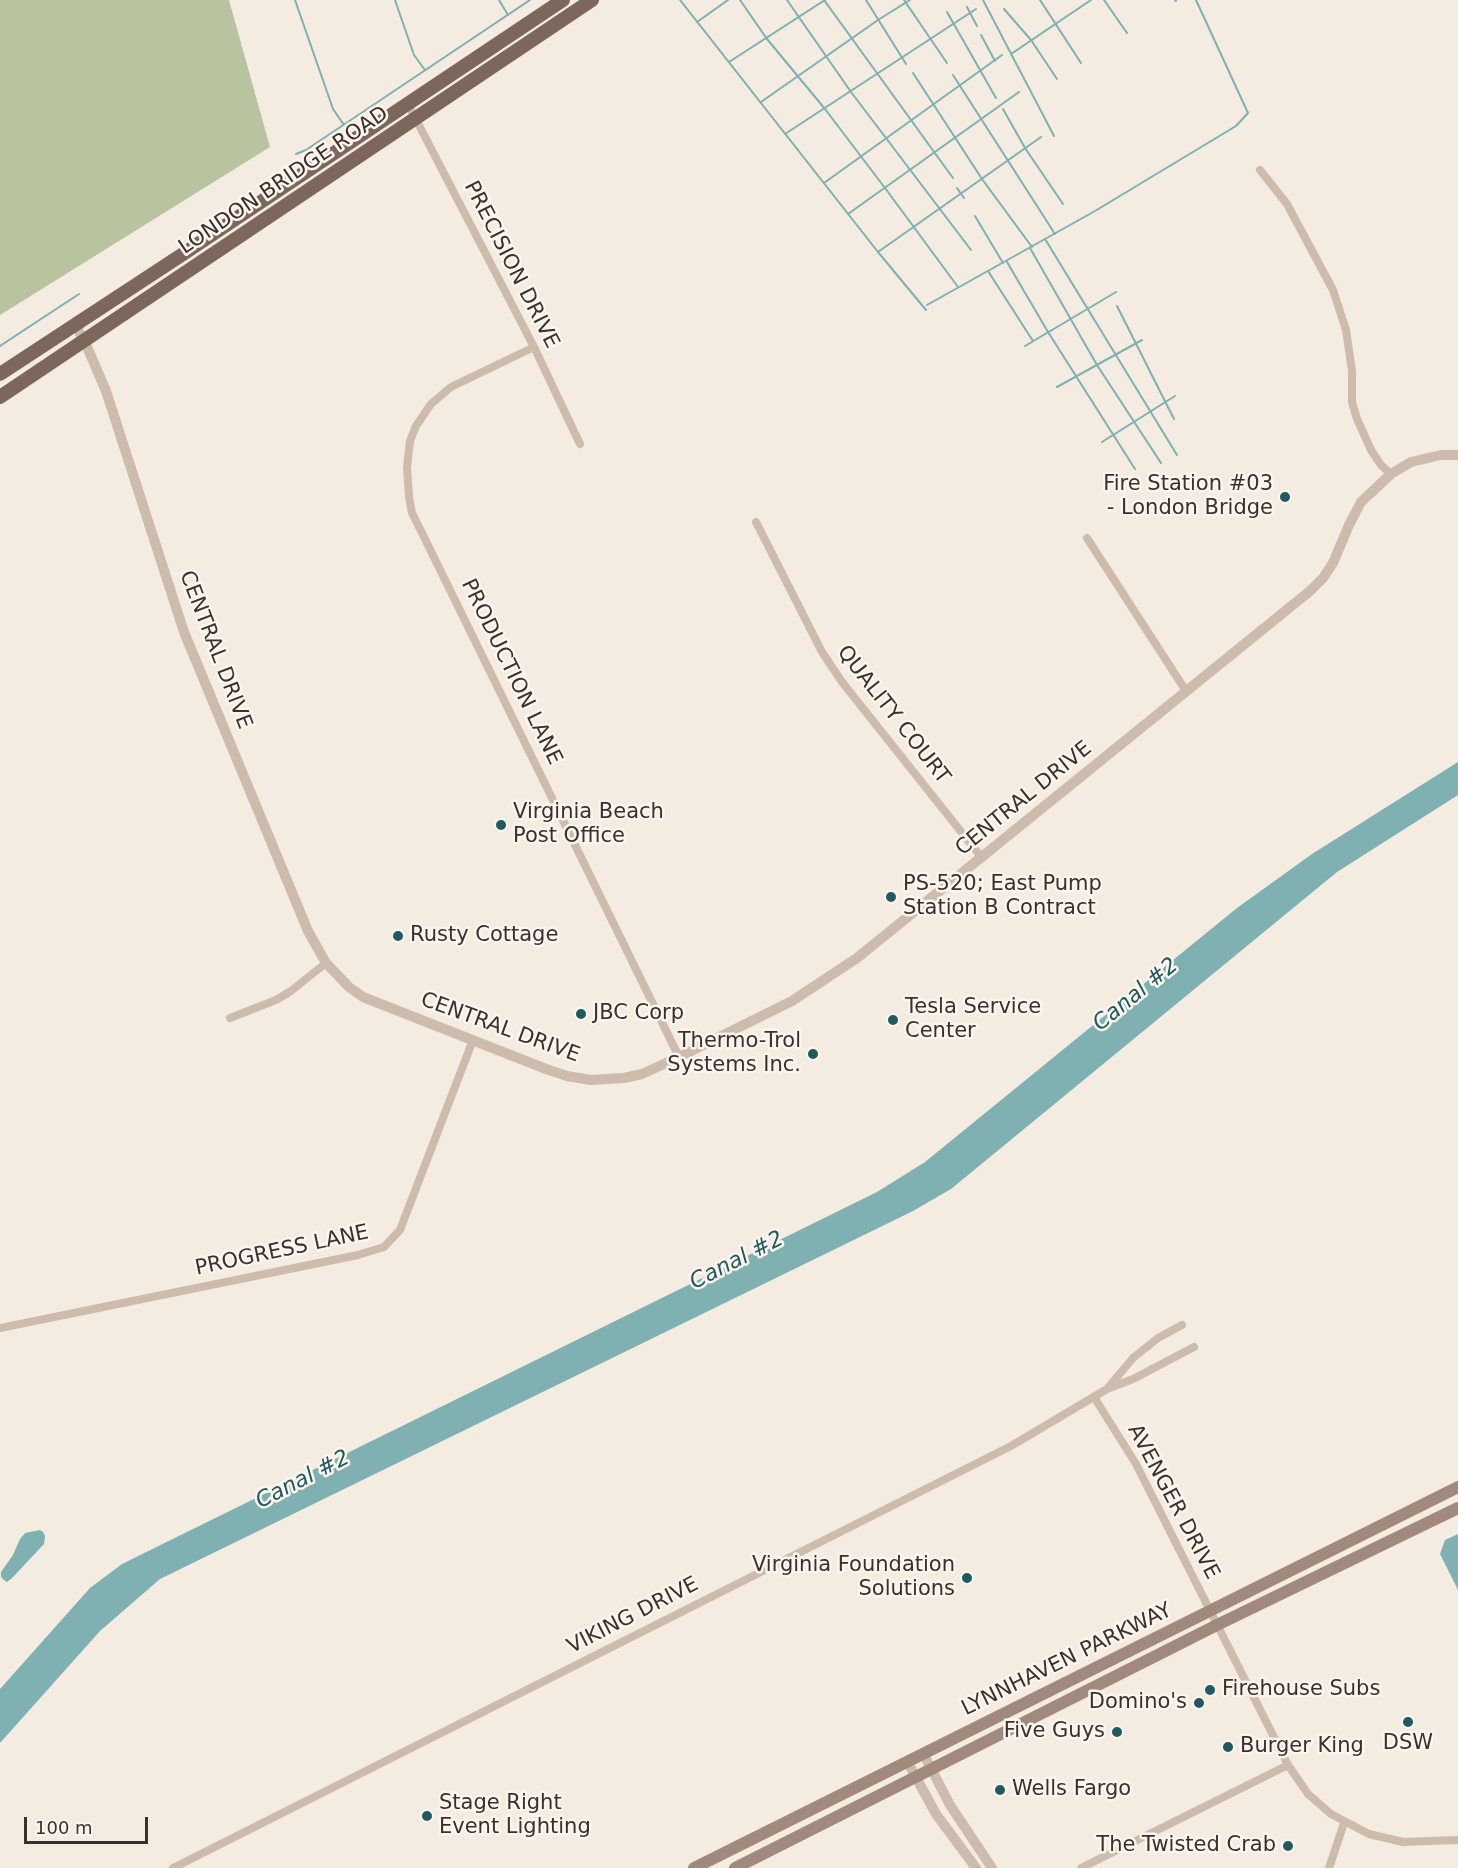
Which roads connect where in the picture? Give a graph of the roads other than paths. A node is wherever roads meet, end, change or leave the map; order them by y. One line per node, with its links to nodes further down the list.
1 (562, 0): 3 (main road, LONDON BRIDGE ROAD)
2 (592, 0): 4 (main road, LONDON BRIDGE ROAD)
3 (408, 104): 4 (street, PRECISION DRIVE); 6 (main road, LONDON BRIDGE ROAD)
4 (415, 118): 7 (main road, LONDON BRIDGE ROAD); 8 (street, PRECISION DRIVE)
5 (1260, 170): 13 (street)
6 (75, 325): 7 (street, CENTRAL DRIVE); 9 (main road, LONDON BRIDGE ROAD)
7 (84, 340): 10 (main road, LONDON BRIDGE ROAD); 18 (street, CENTRAL DRIVE)
8 (534, 348): 11 (street, PRECISION DRIVE); 21 (street, PRODUCTION LANE)
9 (0, 374)
10 (0, 397)
11 (580, 444)
12 (1458, 455): 13 (street, CENTRAL DRIVE)
13 (1391, 474): 16 (street, CENTRAL DRIVE)
14 (756, 522): 17 (street, QUALITY COURT)
15 (1087, 538): 16 (street)
16 (1186, 691): 17 (street, CENTRAL DRIVE)
17 (982, 858): 21 (street, CENTRAL DRIVE)
18 (326, 963): 19 (street); 20 (street, CENTRAL DRIVE)
19 (230, 1018)
20 (473, 1040): 21 (street, CENTRAL DRIVE); 23 (street, PROGRESS LANE)
21 (679, 1057)
22 (1182, 1325): 25 (street, VIKING DRIVE)
23 (0, 1328)
24 (1194, 1347): 25 (street, VIKING DRIVE)
25 (1107, 1389): 26 (street, VIKING DRIVE)
26 (1094, 1397): 29 (street, AVENGER DRIVE); 38 (street, VIKING DRIVE)
27 (1458, 1487): 29 (main road, LYNNHAVEN PARKWAY)
28 (1458, 1508): 30 (main road, LYNNHAVEN PARKWAY)
29 (1210, 1611): 30 (street, AVENGER DRIVE); 31 (main road, LYNNHAVEN PARKWAY)
30 (1217, 1625): 33 (street, AVENGER DRIVE); 34 (main road, LYNNHAVEN PARKWAY)
31 (923, 1753): 32 (main road, LYNNHAVEN PARKWAY); 34 (street)
32 (907, 1761): 35 (street); 39 (main road, LYNNHAVEN PARKWAY)
33 (1288, 1765): 36 (street, AVENGER DRIVE); 43 (street)
34 (932, 1769): 35 (main road, LYNNHAVEN PARKWAY); 42 (street)
35 (915, 1778): 40 (main road, LYNNHAVEN PARKWAY); 41 (street)
36 (1344, 1823): 37 (street, AVENGER DRIVE); 44 (street)
37 (1458, 1840)
38 (173, 1868)
39 (694, 1868)
40 (735, 1868)
41 (976, 1868)
42 (992, 1868)
43 (1081, 1868)
44 (1329, 1868)

